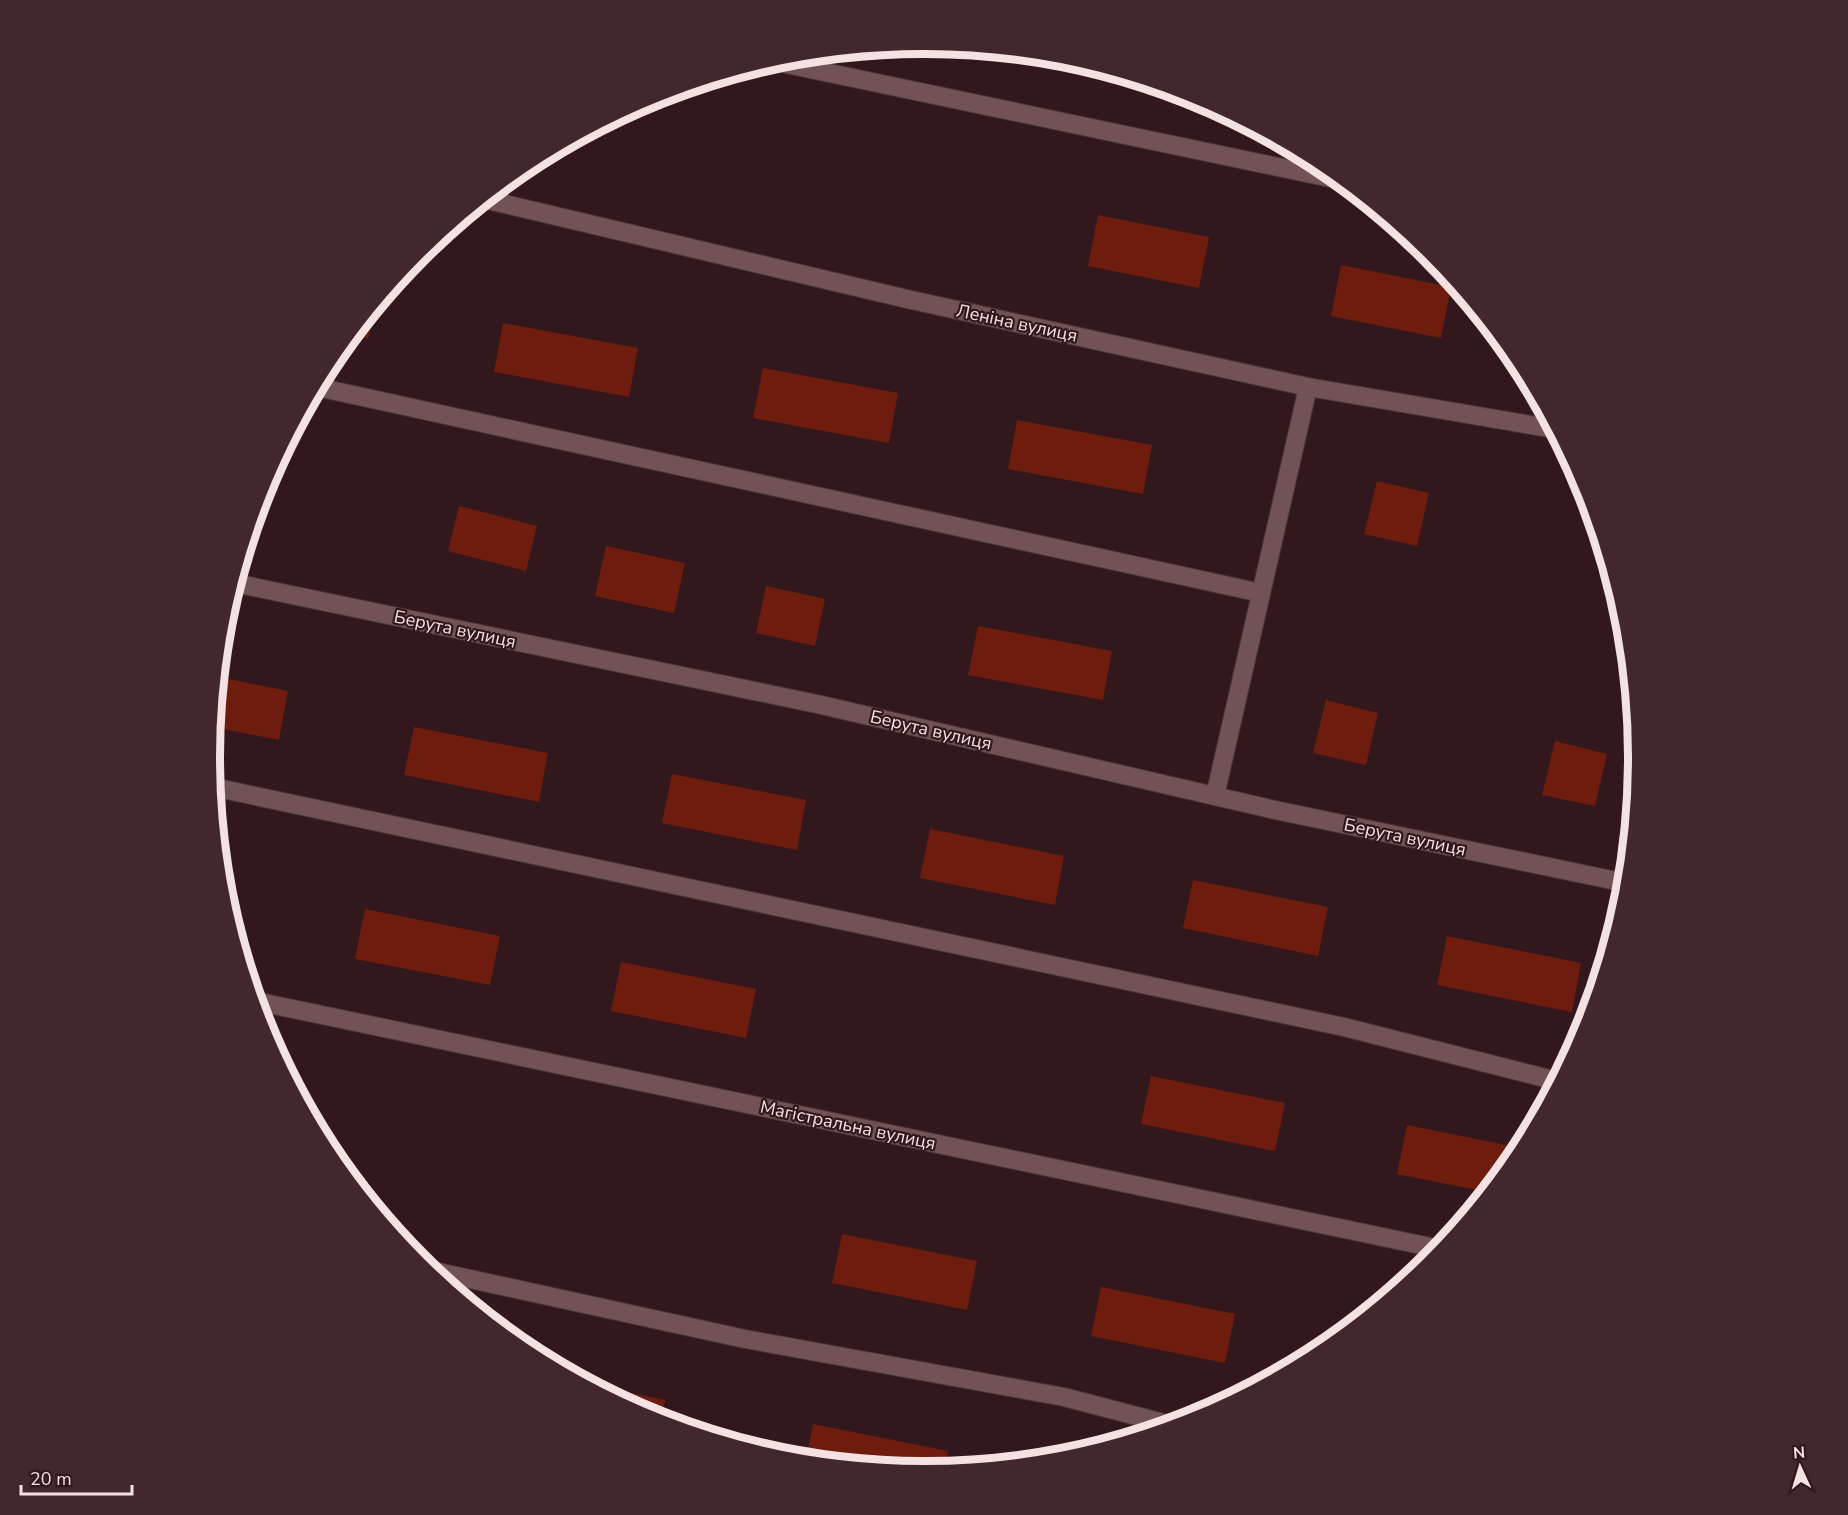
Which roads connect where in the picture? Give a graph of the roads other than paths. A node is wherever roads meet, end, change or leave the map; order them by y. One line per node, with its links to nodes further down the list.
1 (797, 66): 2 (street)
2 (1319, 176)
3 (493, 201): 4 (street, Леніна вулиця)
4 (1308, 387): 6 (street, Леніна вулиця); 8 (street)
5 (325, 389): 8 (street)
6 (1545, 427)
7 (242, 585): 10 (street, Берута вулиця)
8 (1261, 593): 10 (street)
9 (221, 789): 13 (street)
10 (1215, 796): 11 (street, Берута вулиця)
11 (1616, 881)
12 (265, 1003): 14 (street, Магістральна вулиця)
13 (1549, 1079)
14 (1429, 1247)
15 (447, 1274): 16 (street)
16 (1157, 1421)

